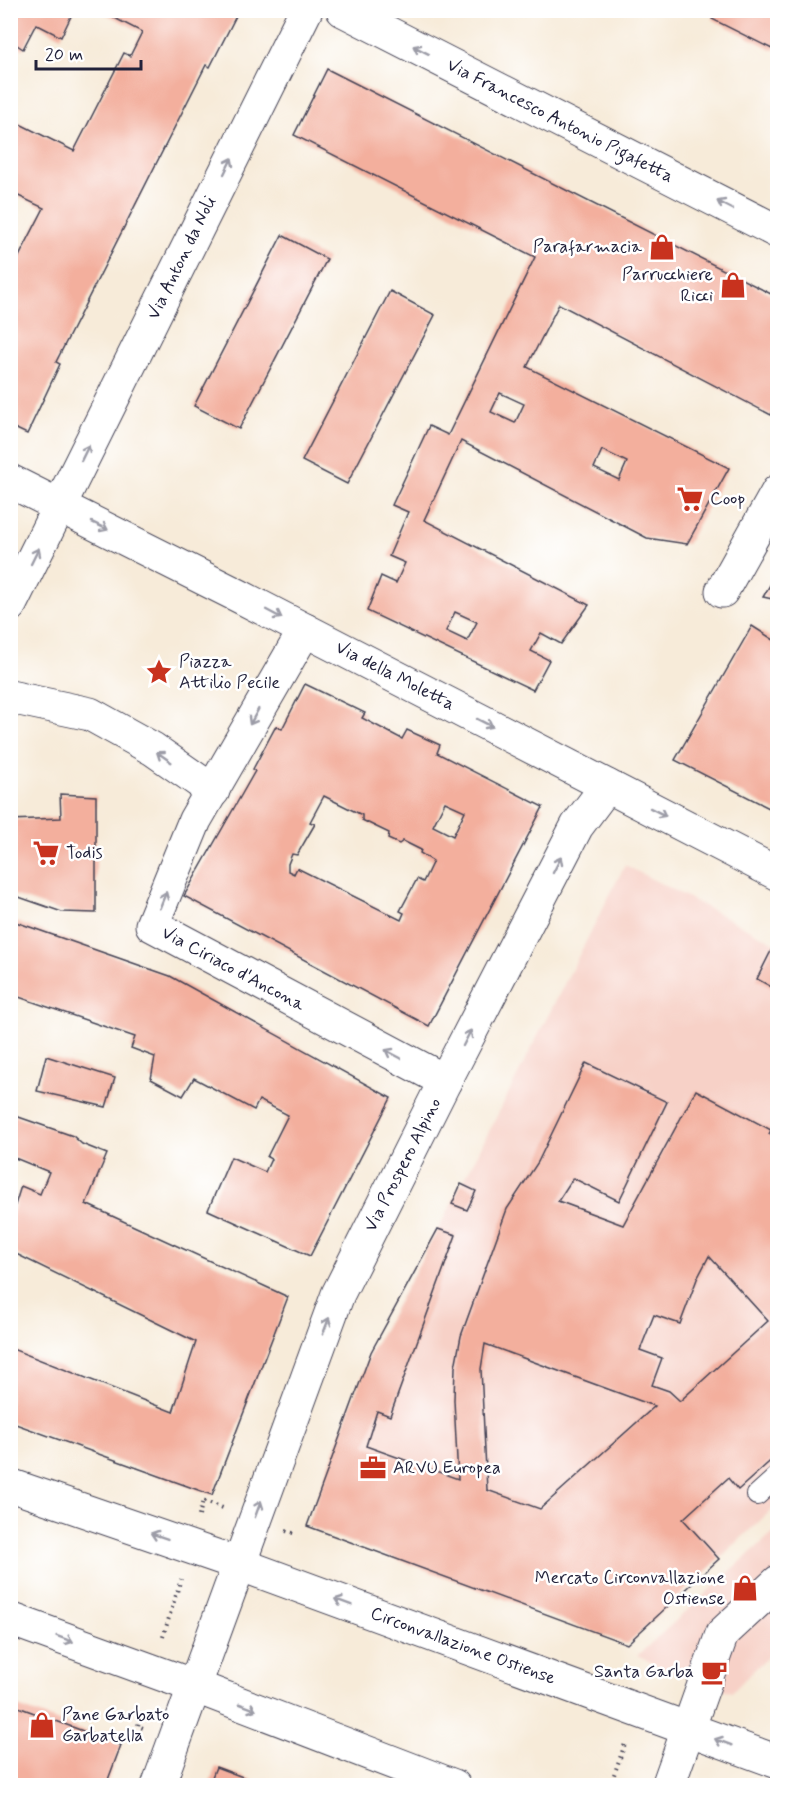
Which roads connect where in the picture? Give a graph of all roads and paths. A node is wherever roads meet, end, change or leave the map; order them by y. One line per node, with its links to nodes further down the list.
1 (306, 10): 6 (street, Via Anton da Noli, one-way to 1)
2 (344, 10): 3 (street, Via Francesco Antonio Pigafetta, one-way to 2)
3 (777, 232)
4 (10, 481): 6 (street, Via della Moletta)
5 (777, 491): 7 (street)
6 (59, 506): 8 (street, one-way to 6); 9 (street, Via della Moletta, one-way to 9)
7 (722, 591)
8 (10, 605)
9 (305, 630): 11 (street, Via della Moletta, one-way to 11); 12 (street, one-way to 12)
10 (10, 697): 12 (street, one-way to 10)
11 (607, 786): 13 (street, Via della Moletta, one-way to 13); 14 (street, Via Prospero Alpino, one-way to 11)
12 (213, 791): 14 (street, Via Ciriaco d'Ancona, one-way to 12)
13 (777, 874)
14 (445, 1081): 20 (street, Via Prospero Alpino, one-way to 14)
15 (777, 1476): 17 (lane)
16 (10, 1485): 20 (street, Circonvallazione Ostiense, one-way to 16)
17 (757, 1495)
18 (224, 1508): 19 (path)
19 (198, 1518)
20 (239, 1564): 25 (street); 28 (street, Circonvallazione Ostiense, one-way to 20)
21 (181, 1578): 24 (path)
22 (777, 1582): 28 (street)
23 (10, 1619): 25 (street, one-way to 25)
24 (161, 1645)
25 (194, 1686): 31 (street); 32 (street, one-way to 32)
26 (141, 1712): 27 (path)
27 (144, 1729)
28 (688, 1729): 30 (street, Circonvallazione Ostiense, one-way to 28); 34 (street)
29 (626, 1740): 33 (path)
30 (777, 1762)
31 (158, 1785)
32 (454, 1785)
33 (610, 1785)
34 (668, 1785)

